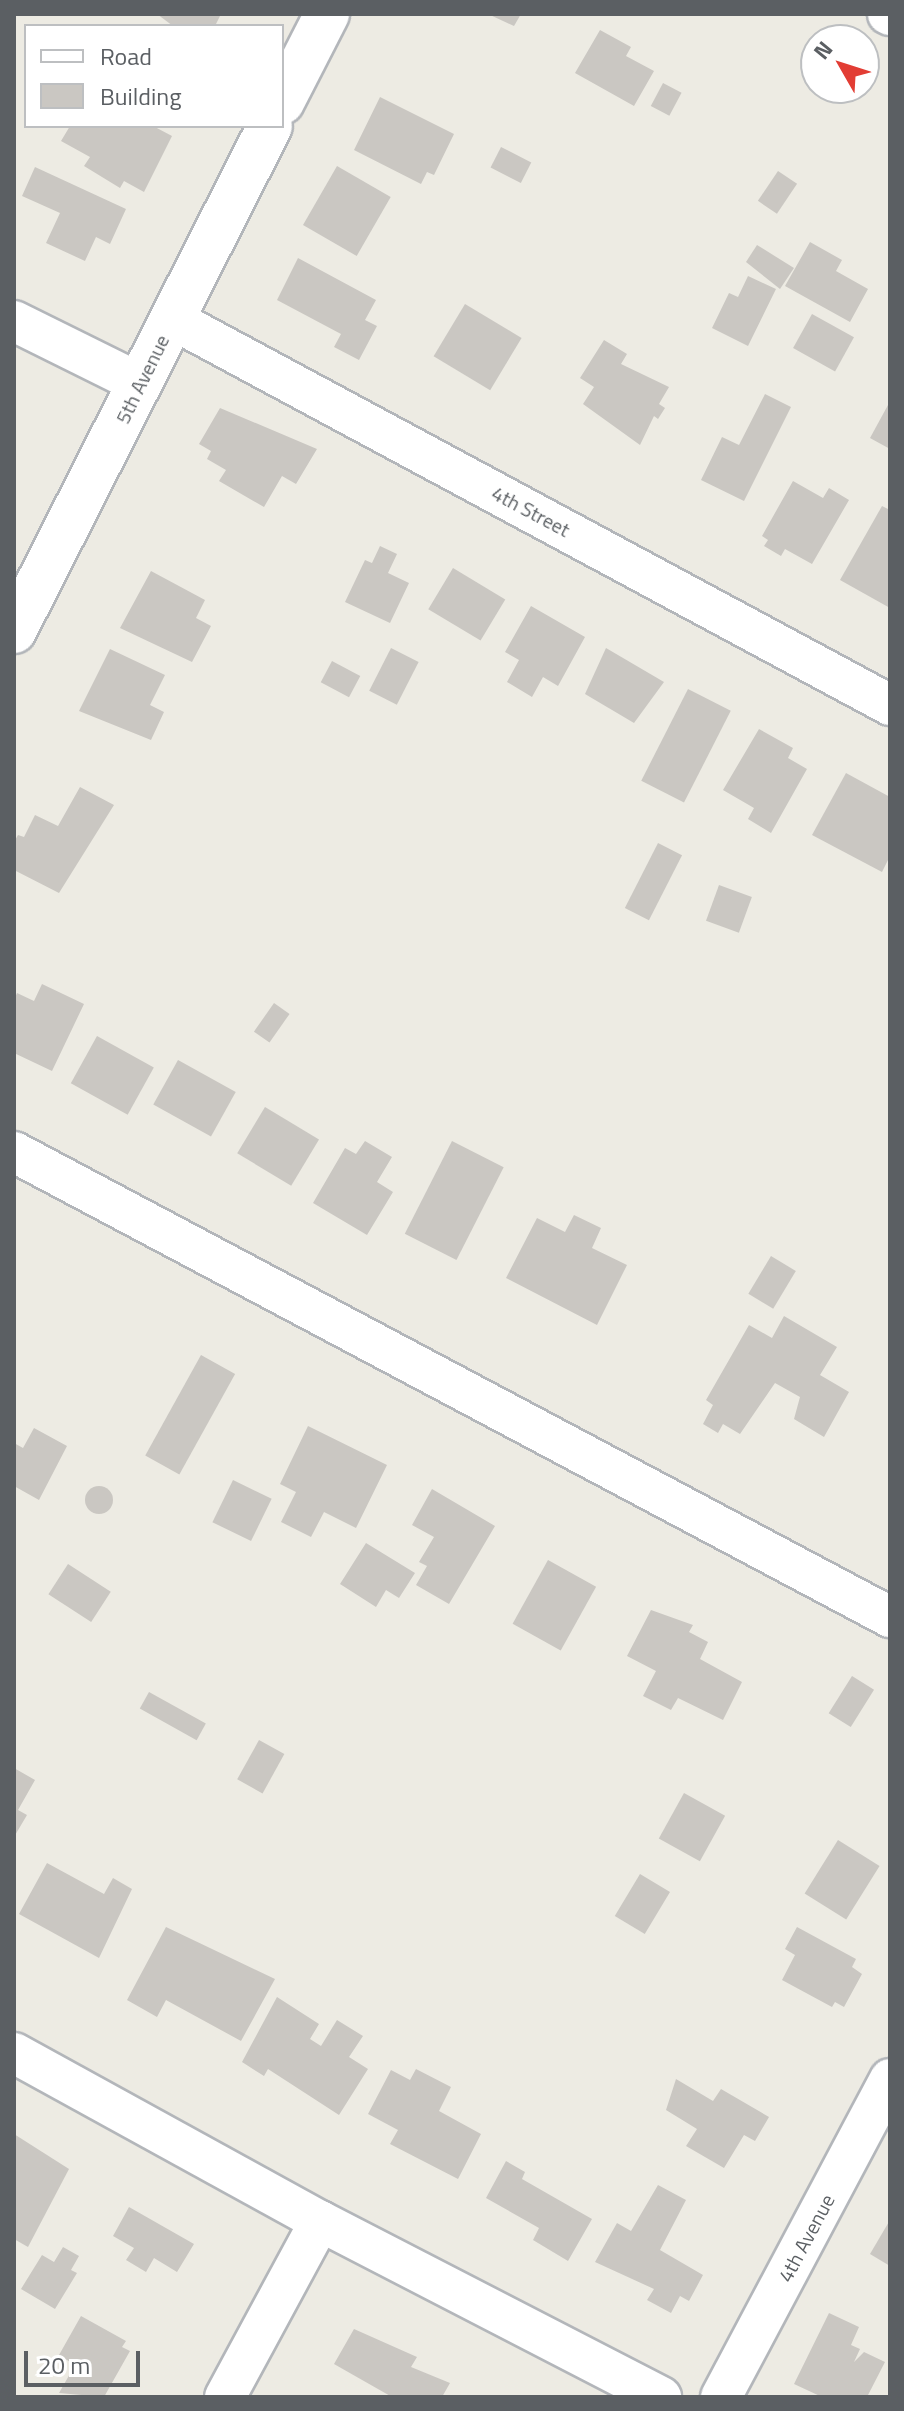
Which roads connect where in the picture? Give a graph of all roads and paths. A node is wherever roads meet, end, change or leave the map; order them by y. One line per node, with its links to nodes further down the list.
1 (327, 14): 2 (street)
2 (284, 98)
3 (269, 128): 4 (street, 5th Avenue)
4 (172, 319): 6 (street, 5th Avenue); 8 (street, 4th Street)
5 (14, 321): 6 (street)
6 (141, 384): 7 (street, 5th Avenue)
7 (14, 631)
8 (890, 705)
9 (14, 1152): 10 (street)
10 (890, 1617)
11 (14, 2053): 13 (street)
12 (890, 2079): 16 (street, 4th Avenue)
13 (320, 2221): 14 (street); 15 (street)
14 (225, 2397)
15 (661, 2397)
16 (721, 2397)

